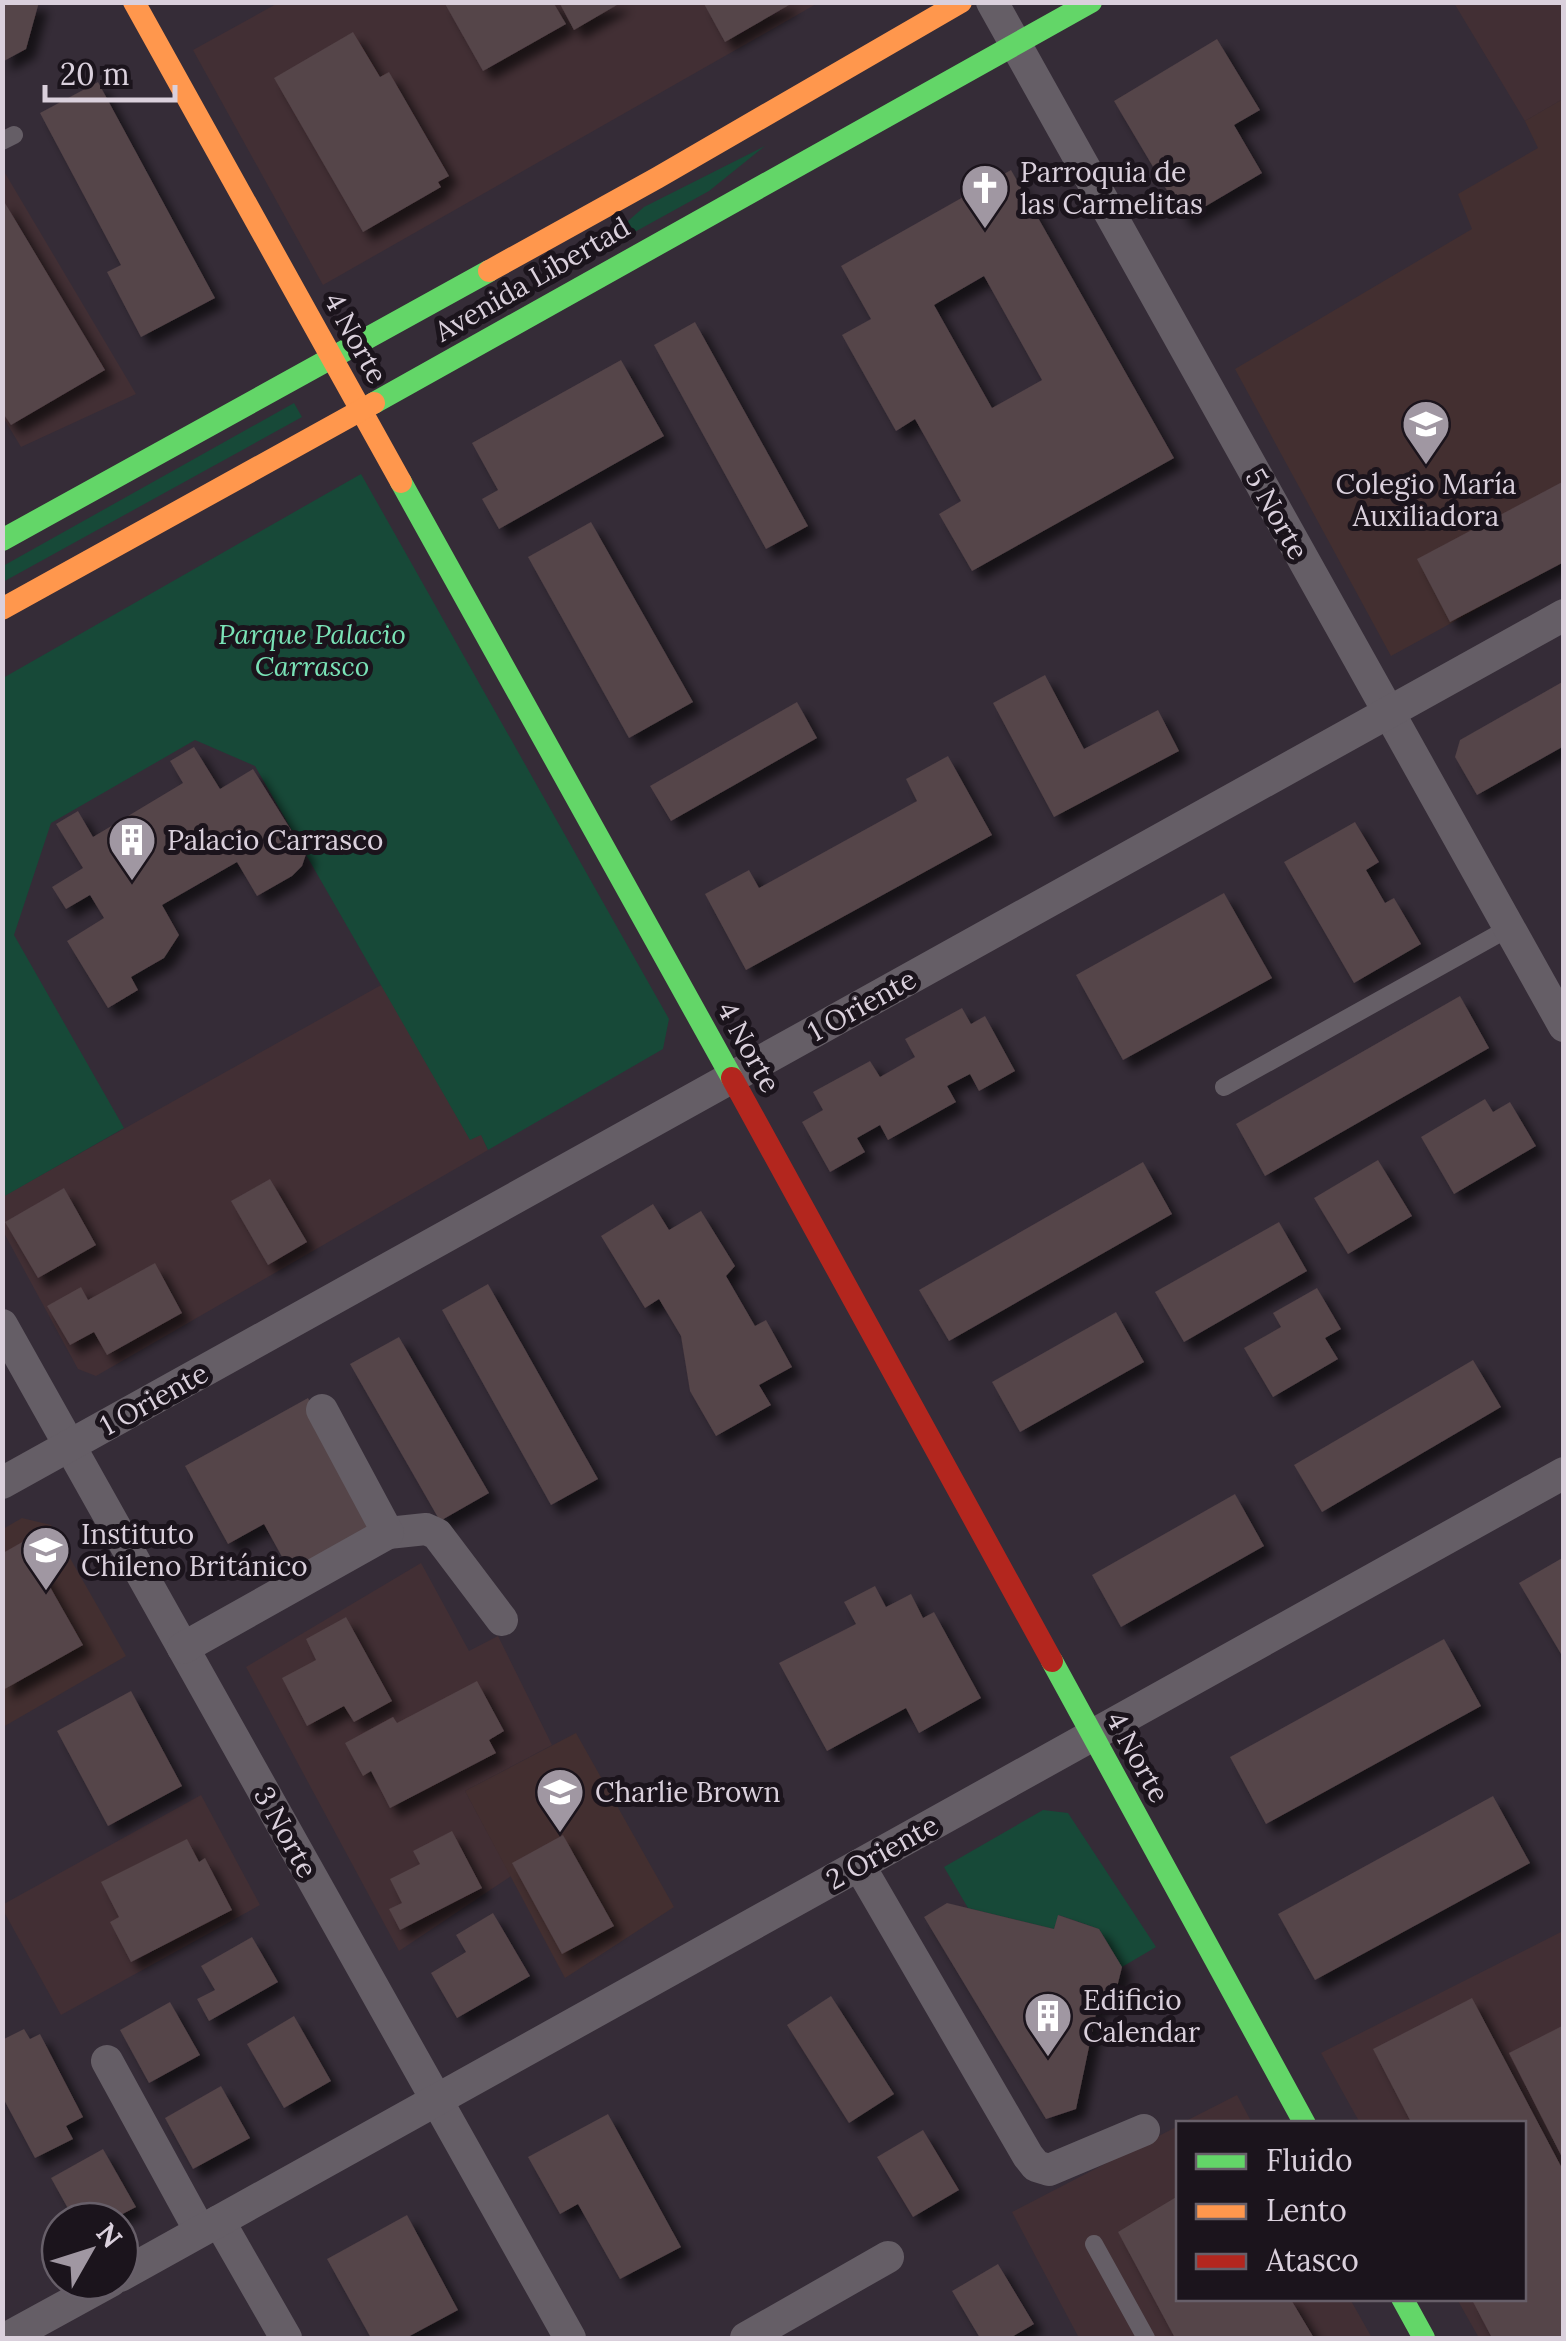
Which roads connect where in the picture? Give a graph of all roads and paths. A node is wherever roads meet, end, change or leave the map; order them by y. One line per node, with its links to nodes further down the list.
1 (134, 2): 6 (street, 4 Norte)
2 (961, 2): 6 (street, Avenida Libertad)
3 (992, 2): 5 (street, 5 Norte)
4 (1092, 2): 5 (street, Avenida Libertad)
5 (1015, 44): 7 (street, Avenida Libertad); 11 (street, 5 Norte)
6 (332, 356): 7 (street, 4 Norte); 8 (street, Avenida Libertad)
7 (362, 410): 9 (street, Avenida Libertad); 14 (street, 4 Norte)
8 (2, 540)
9 (2, 608)
10 (1564, 614): 11 (street, 1 Oriente)
11 (1388, 712): 12 (street, 5 Norte); 14 (street, 1 Oriente)
12 (1509, 928): 13 (street, 5 Norte); 15 (lane)
13 (1564, 1026)
14 (732, 1078): 18 (street, 1 Oriente); 24 (street, 4 Norte)
15 (1224, 1088)
16 (2, 1325): 18 (street, 3 Norte)
17 (322, 1410): 21 (street)
18 (70, 1446): 20 (street, 1 Oriente); 23 (street, 3 Norte)
19 (1564, 1473): 24 (street, 2 Oriente)
20 (2, 1483)
21 (388, 1533): 22 (street); 23 (street)
22 (502, 1620)
23 (183, 1648): 27 (street, 3 Norte)
24 (1092, 1735): 25 (street, 2 Oriente); 28 (street, 4 Norte)
25 (859, 1865): 27 (street, 2 Oriente); 29 (street)
26 (107, 2061): 30 (street)
27 (436, 2100): 30 (street, 2 Oriente); 38 (street, 3 Norte)
28 (1303, 2121)
29 (1144, 2130)
30 (210, 2226): 33 (street, 2 Oriente); 37 (street)
31 (1094, 2244): 40 (lane)
32 (888, 2257): 39 (street)
33 (140, 2265)
34 (74, 2301): 36 (street)
35 (1404, 2301): 41 (street)
36 (8, 2338)
37 (286, 2338)
38 (570, 2338)
39 (746, 2338)
40 (1146, 2338)
41 (1424, 2338)

